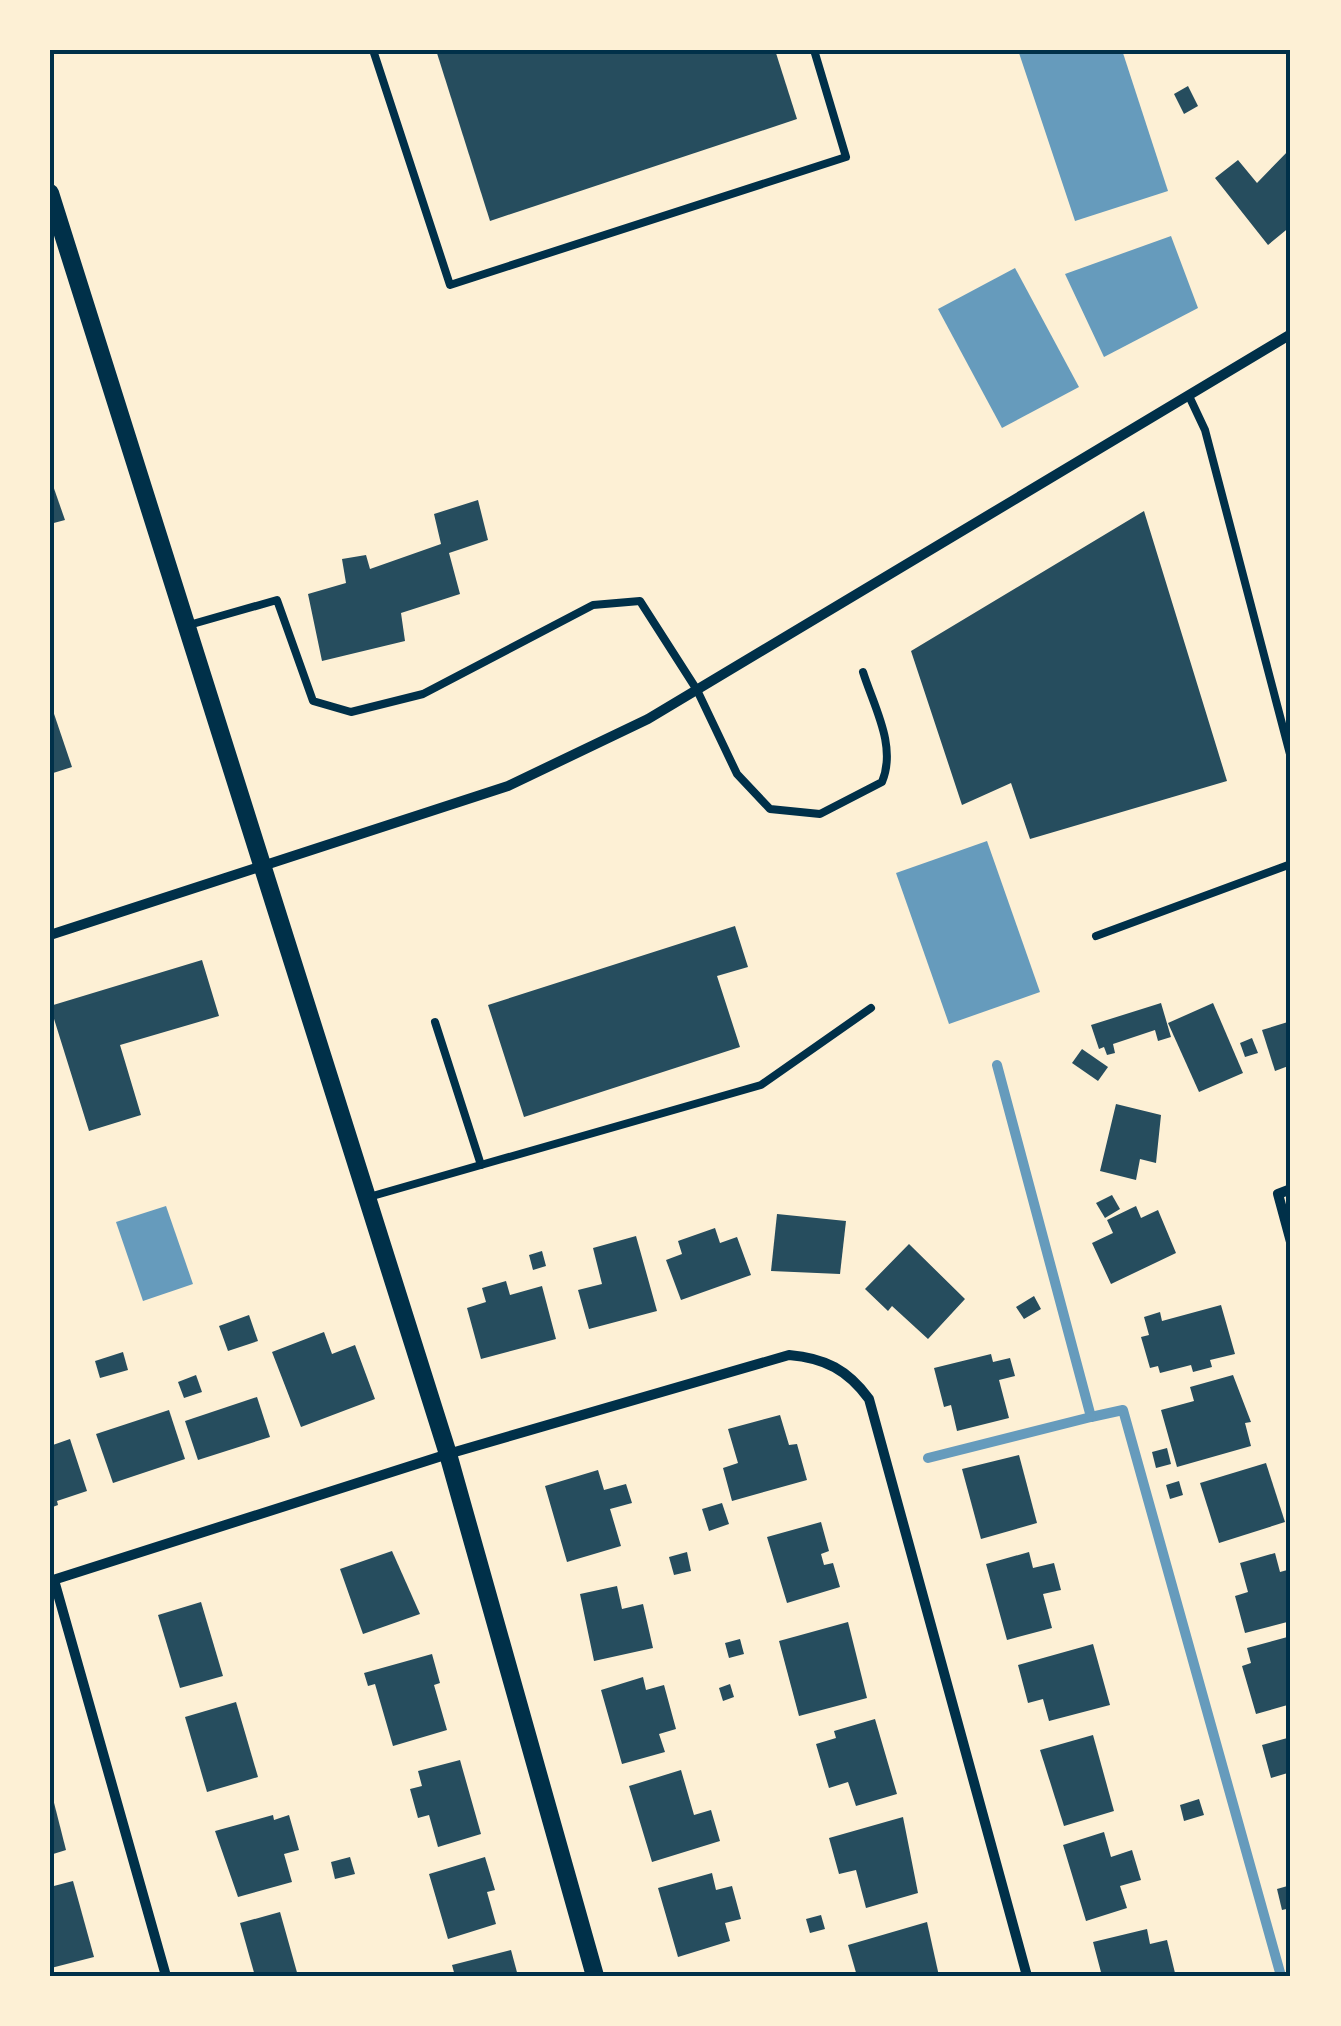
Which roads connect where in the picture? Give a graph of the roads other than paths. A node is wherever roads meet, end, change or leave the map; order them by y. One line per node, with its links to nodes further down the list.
1 (372, 50): 2 (lane)
2 (814, 50)
3 (50, 193): 6 (street)
4 (1291, 334): 5 (street)
5 (1190, 396): 8 (street); 9 (lane)
6 (184, 627): 8 (lane); 11 (street)
7 (863, 672): 8 (lane)
8 (698, 690): 11 (street)
9 (1291, 758)
10 (1291, 864): 13 (lane)
11 (262, 866): 12 (street); 18 (street)
12 (50, 935)
13 (1096, 936)
14 (871, 1008): 16 (lane)
15 (435, 1022): 16 (lane)
16 (481, 1165): 18 (lane)
17 (1291, 1189): 19 (street)
18 (365, 1198): 20 (street)
19 (1291, 1242)
20 (448, 1454): 21 (street); 23 (street); 24 (street)
21 (52, 1581): 22 (street)
22 (166, 1976)
23 (595, 1976)
24 (1027, 1976)

